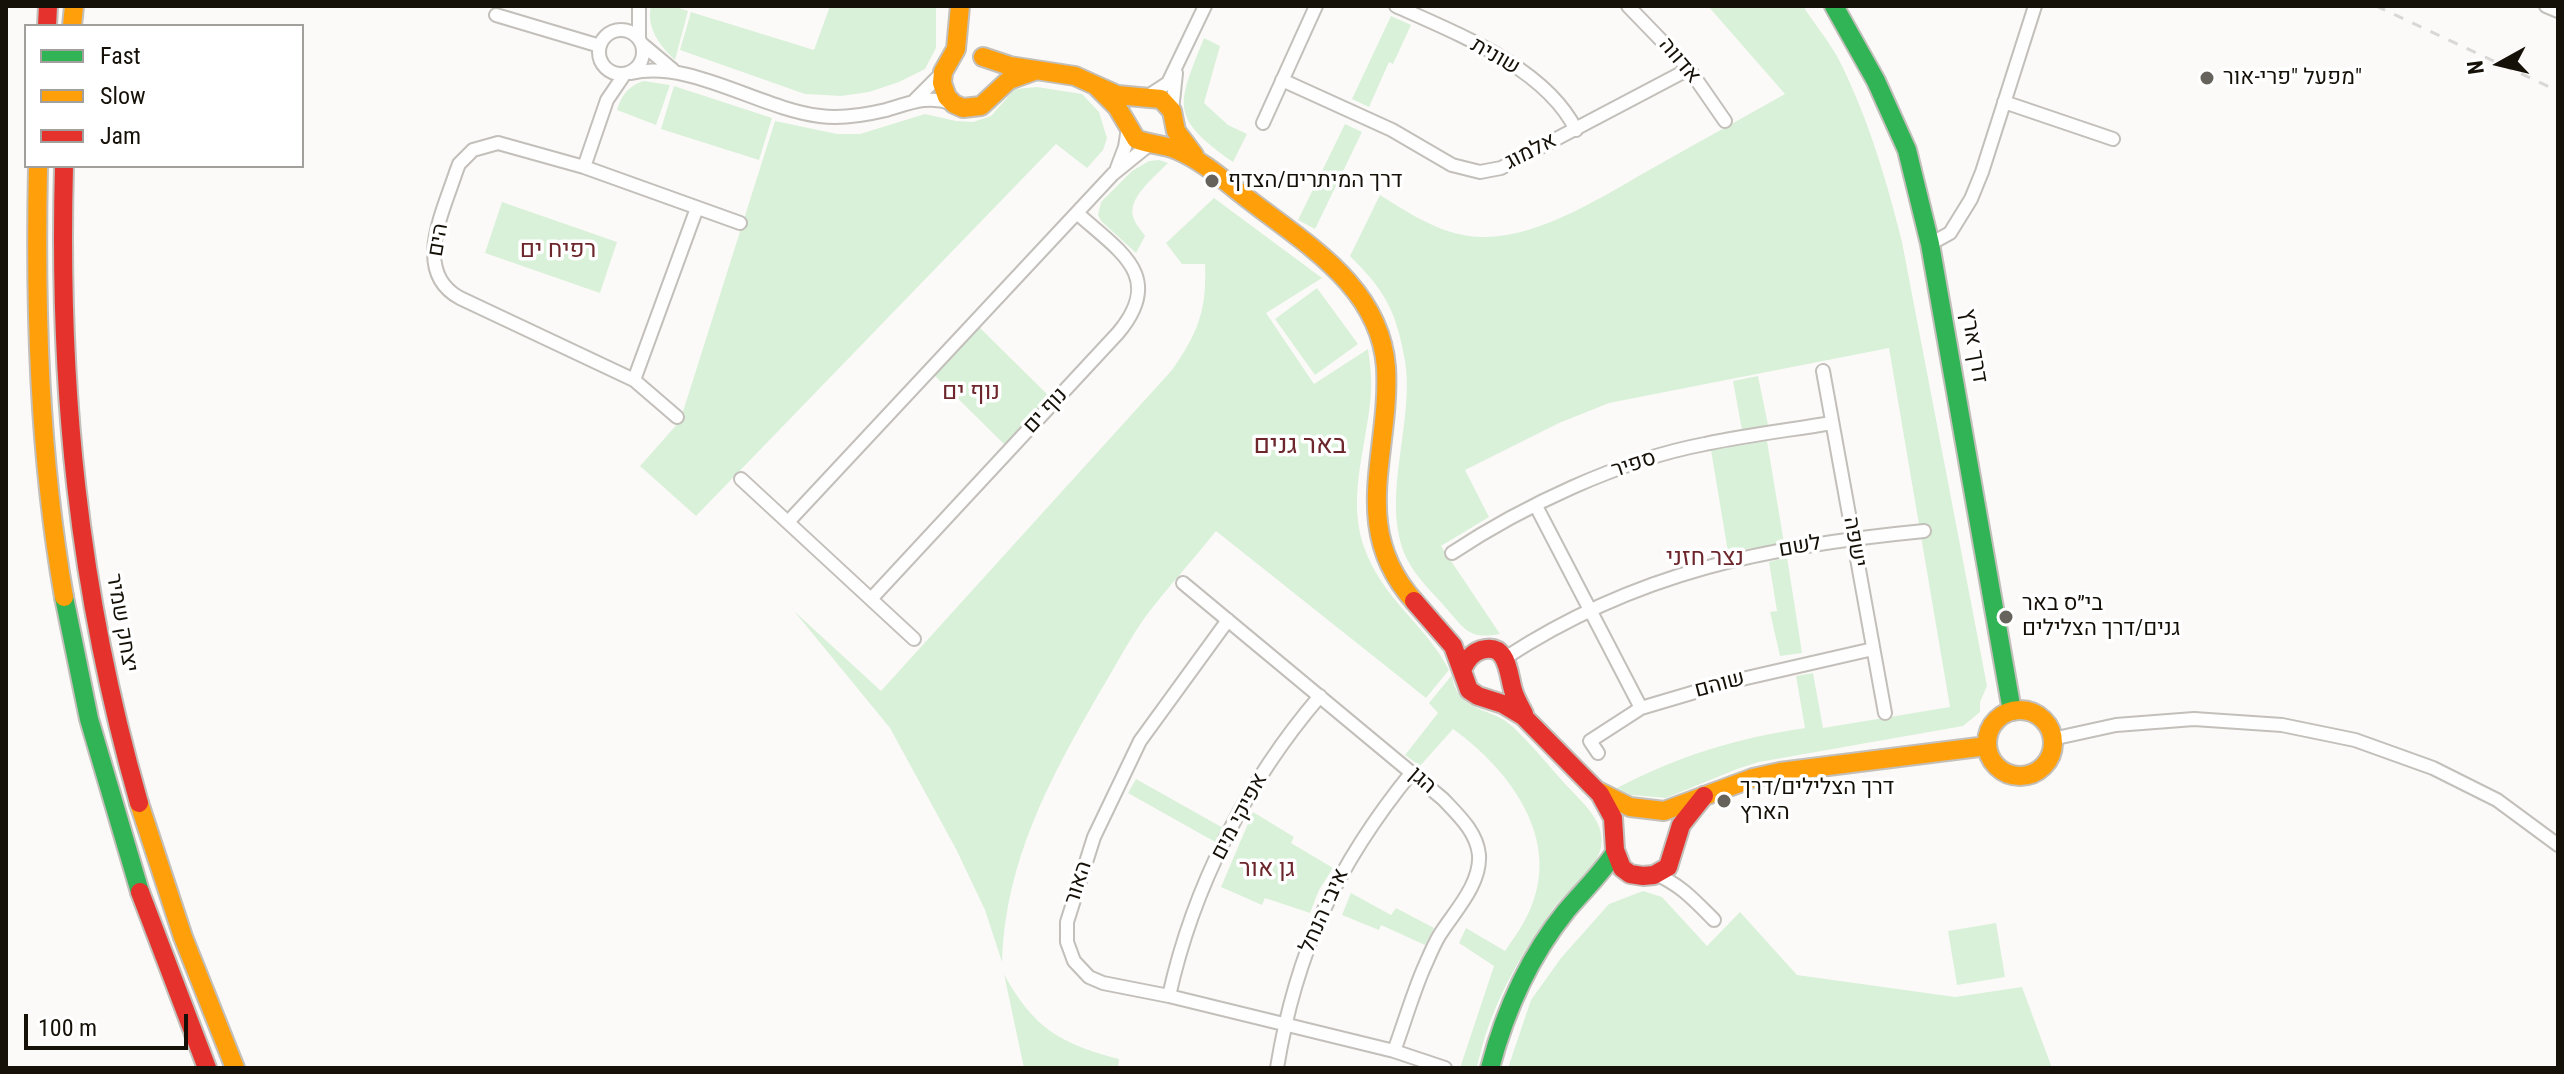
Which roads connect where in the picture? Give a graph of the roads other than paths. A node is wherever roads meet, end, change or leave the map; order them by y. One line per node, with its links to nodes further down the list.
1 (638, 6): 12 (street); 13 (street)
2 (960, 6): 15 (main road); 17 (main road)
3 (1205, 6): 20 (street)
4 (1316, 6): 23 (street)
5 (1396, 6): 35 (street, שונית)
6 (1628, 6): 19 (street, אדווה)
7 (1834, 6): 46 (main road, דרך ארץ)
8 (2035, 6): 29 (street)
9 (2546, 6): 10 (street)
10 (2558, 11)
11 (496, 15): 14 (street)
12 (616, 31): 13 (street); 14 (street)
13 (640, 41): 21 (street); 22 (street)
14 (600, 46): 16 (street)
15 (981, 56): 17 (main road); 18 (main road); 25 (main road)
16 (605, 67): 22 (street); 27 (street)
17 (945, 67): 28 (street); 30 (main road)
18 (1040, 69): 24 (main road); 25 (main road)
19 (1689, 69): 32 (street, אדווה); 35 (street, אלמוג)
20 (1176, 70): 26 (street); 31 (street)
21 (675, 72): 22 (street); 28 (street)
22 (628, 74): 27 (street)
23 (1282, 80): 33 (street); 35 (street, אלמוג)
24 (1096, 86): 26 (main road); 34 (main road)
25 (994, 94): 30 (main road)
26 (1144, 97): 31 (main road); 34 (main road)
27 (607, 100): 38 (street)
28 (915, 100): 30 (street)
29 (2004, 102): 36 (street); 46 (street)
30 (954, 104)
31 (1172, 117): 37 (main road); 41 (main road)
32 (1725, 121)
33 (1263, 123)
34 (1127, 126): 37 (main road); 42 (street)
35 (1576, 130)
36 (2113, 139)
37 (1152, 143): 41 (main road); 42 (street)
38 (584, 167): 43 (street, הים); 48 (street, הים)
39 (38, 168): 93 (main road)
40 (64, 168): 94 (main road, יצחק שמיר)
41 (1210, 171): 61 (main road)
42 (1113, 174): 44 (street)
43 (697, 208): 45 (street, הים); 48 (street)
44 (1077, 213): 53 (street); 58 (street, נוף ים)
45 (740, 223)
46 (1930, 244): 71 (main road, דרך ארץ)
47 (1823, 371): 50 (street, ישפה)
48 (634, 380): 49 (street, הים)
49 (677, 417)
50 (1832, 423): 52 (street, ספיר); 55 (street, ישפה)
51 (741, 479): 53 (street)
52 (1536, 506): 56 (street, ספיר); 59 (street)
53 (788, 522): 58 (street)
54 (1924, 531): 55 (street, לשם)
55 (1853, 538): 59 (street, לשם); 64 (street, ישפה)
56 (1452, 553)
57 (1183, 583): 60 (street, הגן)
58 (871, 599): 62 (street)
59 (1590, 610): 65 (street, לשם); 70 (street)
60 (1228, 620): 68 (street, הגן); 90 (street, האור)
61 (1446, 636): 63 (main road); 66 (main road)
62 (914, 639)
63 (1485, 649): 65 (main road); 66 (main road)
64 (1873, 649): 70 (street, שוהם); 72 (street, ישפה)
65 (1505, 658): 67 (main road)
66 (1463, 668): 69 (main road)
67 (1510, 678): 69 (main road); 73 (main road)
68 (1320, 696): 77 (street, הגן); 90 (street, אפיקי מים)
69 (1482, 698): 73 (main road)
70 (1641, 708): 76 (street, שוהם)
71 (2012, 711): 74 (main road); 75 (main road)
72 (1885, 713)
73 (1526, 717): 78 (main road)
74 (2052, 739): 75 (main road); 82 (street)
75 (1987, 746): 79 (main road)
76 (1598, 753)
77 (1412, 772): 91 (street, איבי הנחל); 92 (street, הגן)
78 (1591, 787): 80 (main road); 81 (main road)
79 (1704, 796): 80 (main road); 83 (main road)
80 (1648, 812): 81 (main road); 83 (main road)
81 (1616, 829): 84 (main road)
82 (2558, 845)
83 (1676, 848): 86 (main road); 88 (street)
84 (1614, 854): 85 (main road); 87 (main road)
85 (1626, 870): 86 (main road); 87 (main road)
86 (1655, 874): 88 (street)
87 (1591, 884): 97 (main road)
88 (1687, 892): 89 (street)
89 (1714, 920)
90 (1169, 996): 91 (street, האור)
91 (1284, 1024): 92 (street); 95 (street, איבי הנחל)
92 (1394, 1051): 96 (street)
93 (207, 1068)
94 (235, 1068)
95 (1277, 1068)
96 (1445, 1068)
97 (1490, 1068)

